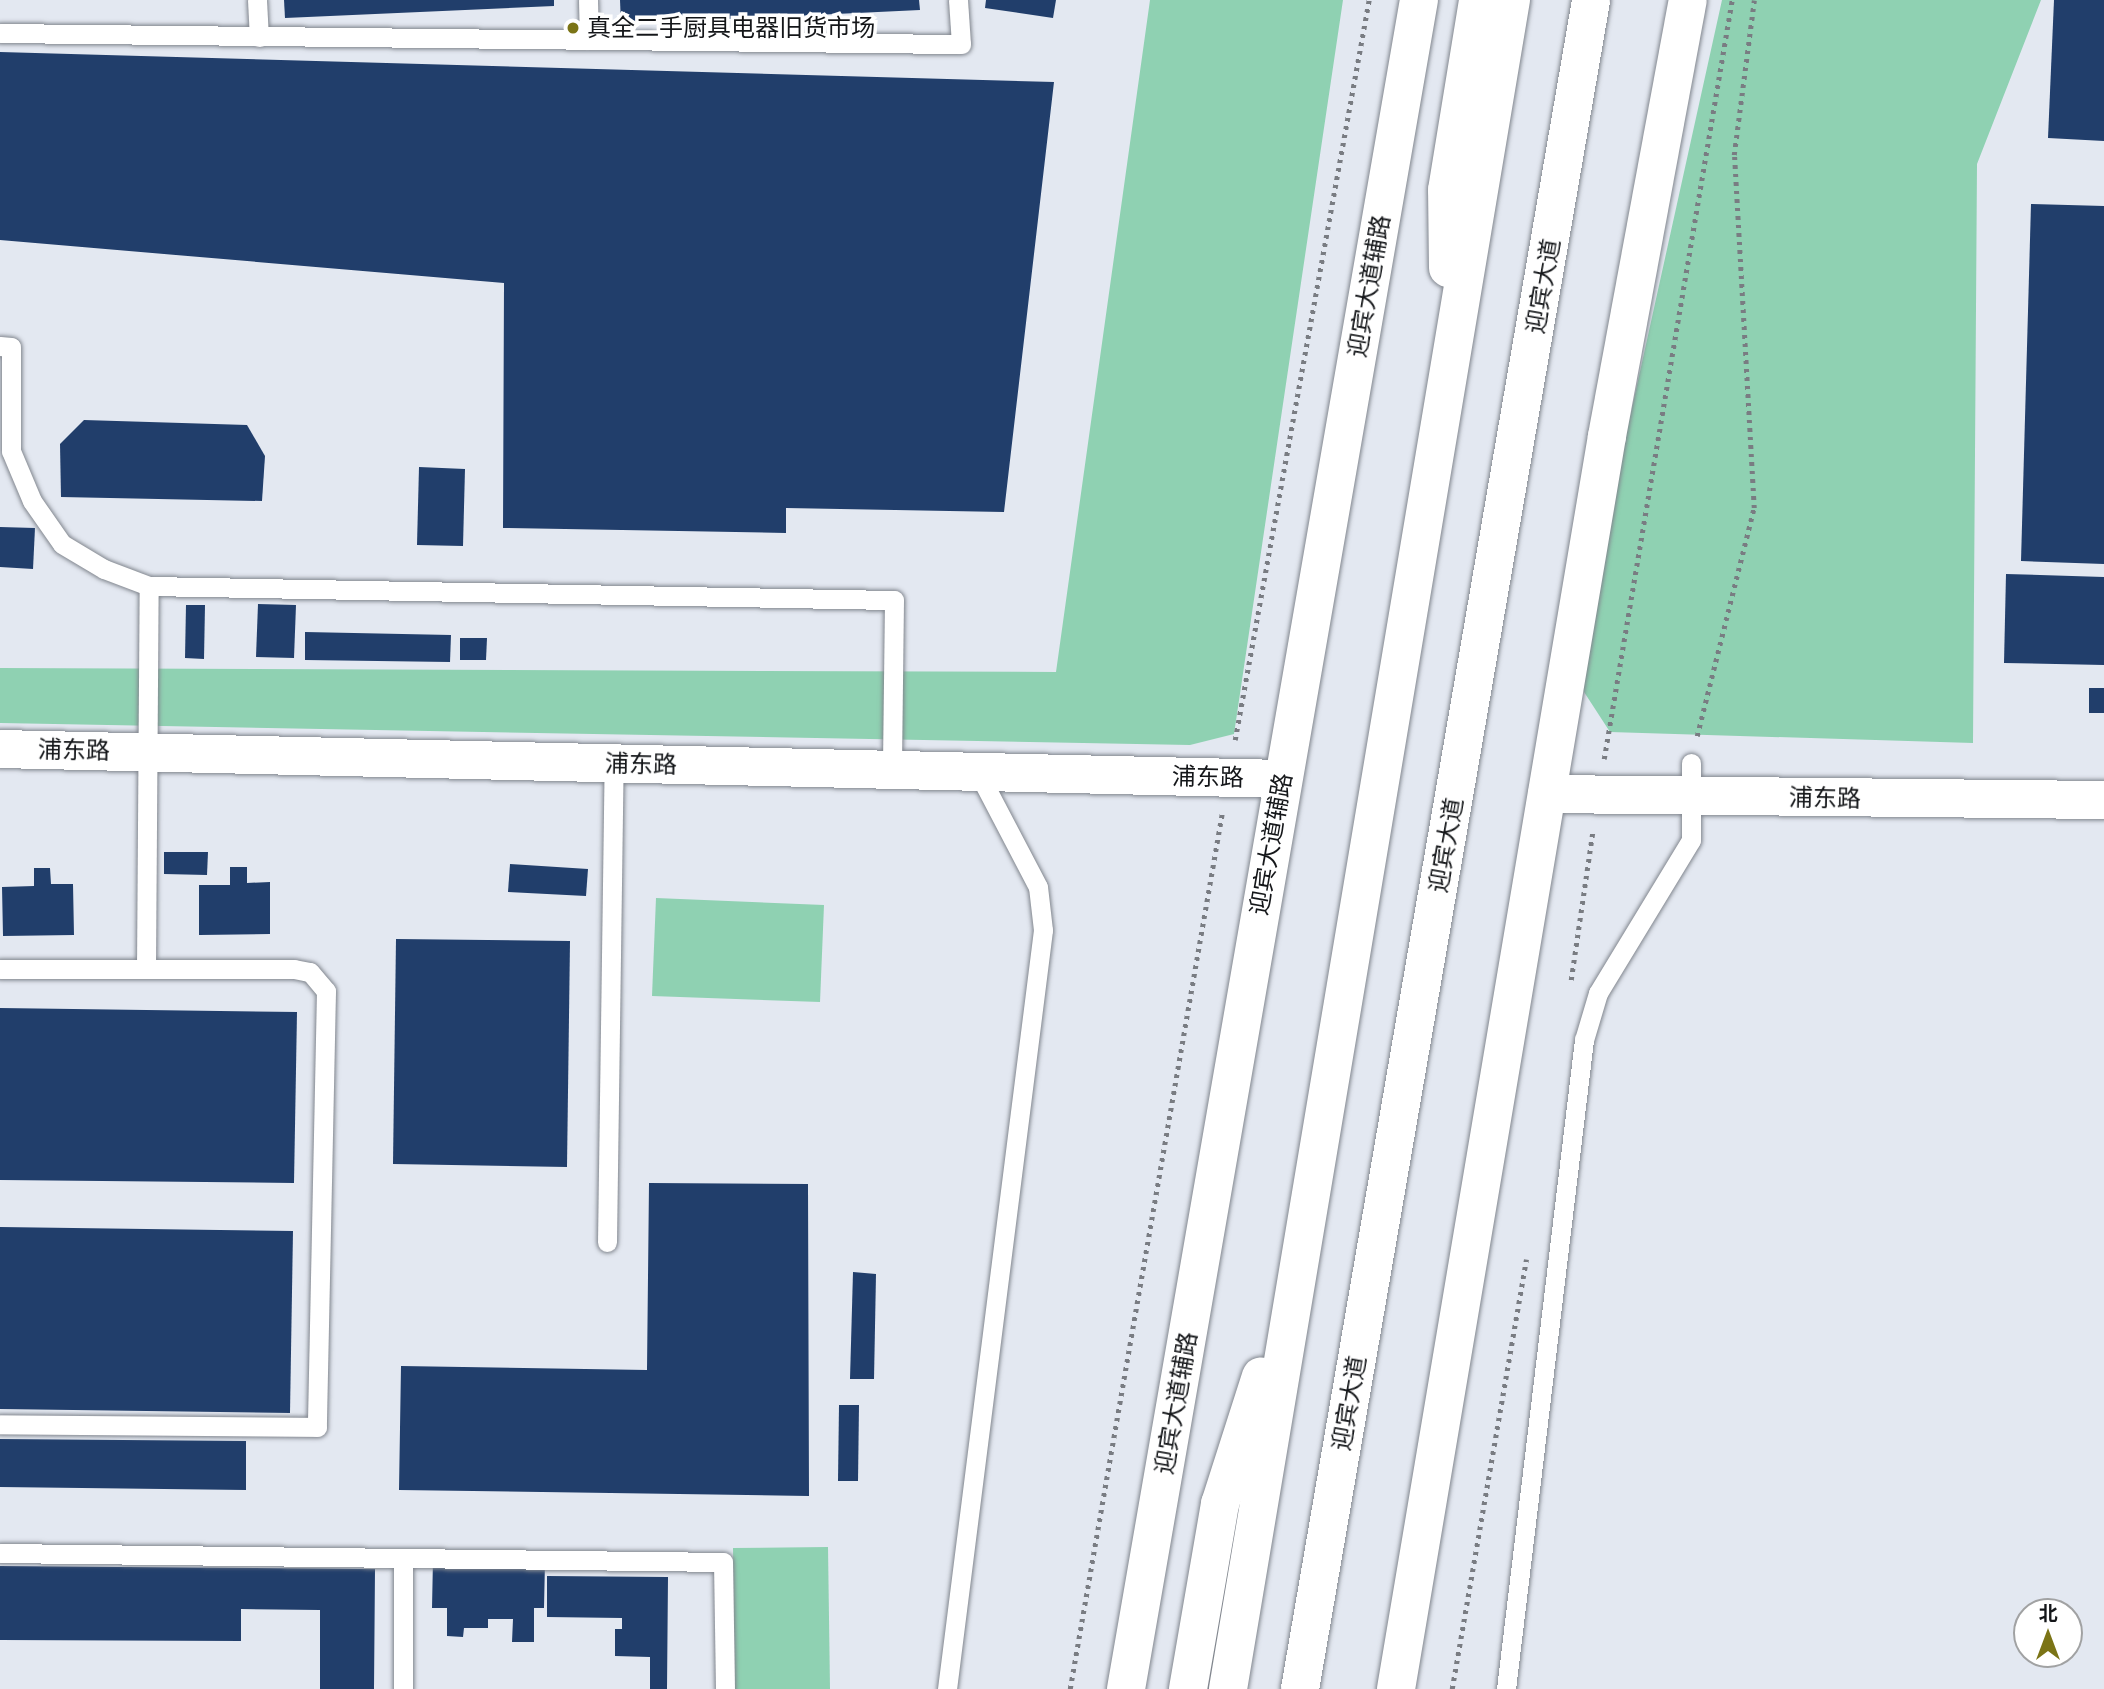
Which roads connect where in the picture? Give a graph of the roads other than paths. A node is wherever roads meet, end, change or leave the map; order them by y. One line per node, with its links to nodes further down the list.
1 (257, 0): 11 (lane)
2 (587, 0): 12 (lane)
3 (958, 0): 12 (lane)
4 (1419, 0): 22 (main road, 迎宾大道辅路)
5 (1478, 0): 15 (main road)
6 (1511, 0): 15 (main road)
7 (1591, 0): 13 (main road, 迎宾大道)
8 (1615, 0): 13 (main road)
9 (1688, 0): 24 (main road)
10 (0, 33): 11 (lane)
11 (259, 37): 12 (lane)
12 (589, 40)
13 (1552, 229): 39 (main road, 迎宾大道)
14 (0, 346): 16 (lane)
15 (1450, 361): 29 (main road)
16 (149, 586): 18 (lane); 20 (lane)
17 (0, 748): 18 (main road, 浦东路)
18 (146, 752): 19 (main road, 浦东路); 27 (lane)
19 (614, 764): 20 (main road, 浦东路); 28 (lane)
20 (892, 770): 21 (main road, 浦东路)
21 (978, 772): 22 (main road, 浦东路); 35 (lane)
22 (1282, 779): 36 (main road, 迎宾大道辅路)
23 (1691, 780): 24 (main road, 浦东路); 25 (main road, 浦东路); 41 (lane)
24 (1547, 794): 40 (main road)
25 (2104, 800)
26 (0, 969): 27 (lane)
27 (146, 969): 30 (lane)
28 (607, 1242)
29 (1303, 1244): 37 (main road); 38 (main road)
30 (0, 1424)
31 (0, 1553): 32 (lane)
32 (403, 1558): 33 (lane); 34 (lane)
33 (402, 1689)
34 (725, 1689)
35 (947, 1689)
36 (1126, 1689)
37 (1188, 1689)
38 (1228, 1689)
39 (1300, 1689)
40 (1396, 1689)
41 (1506, 1689)

